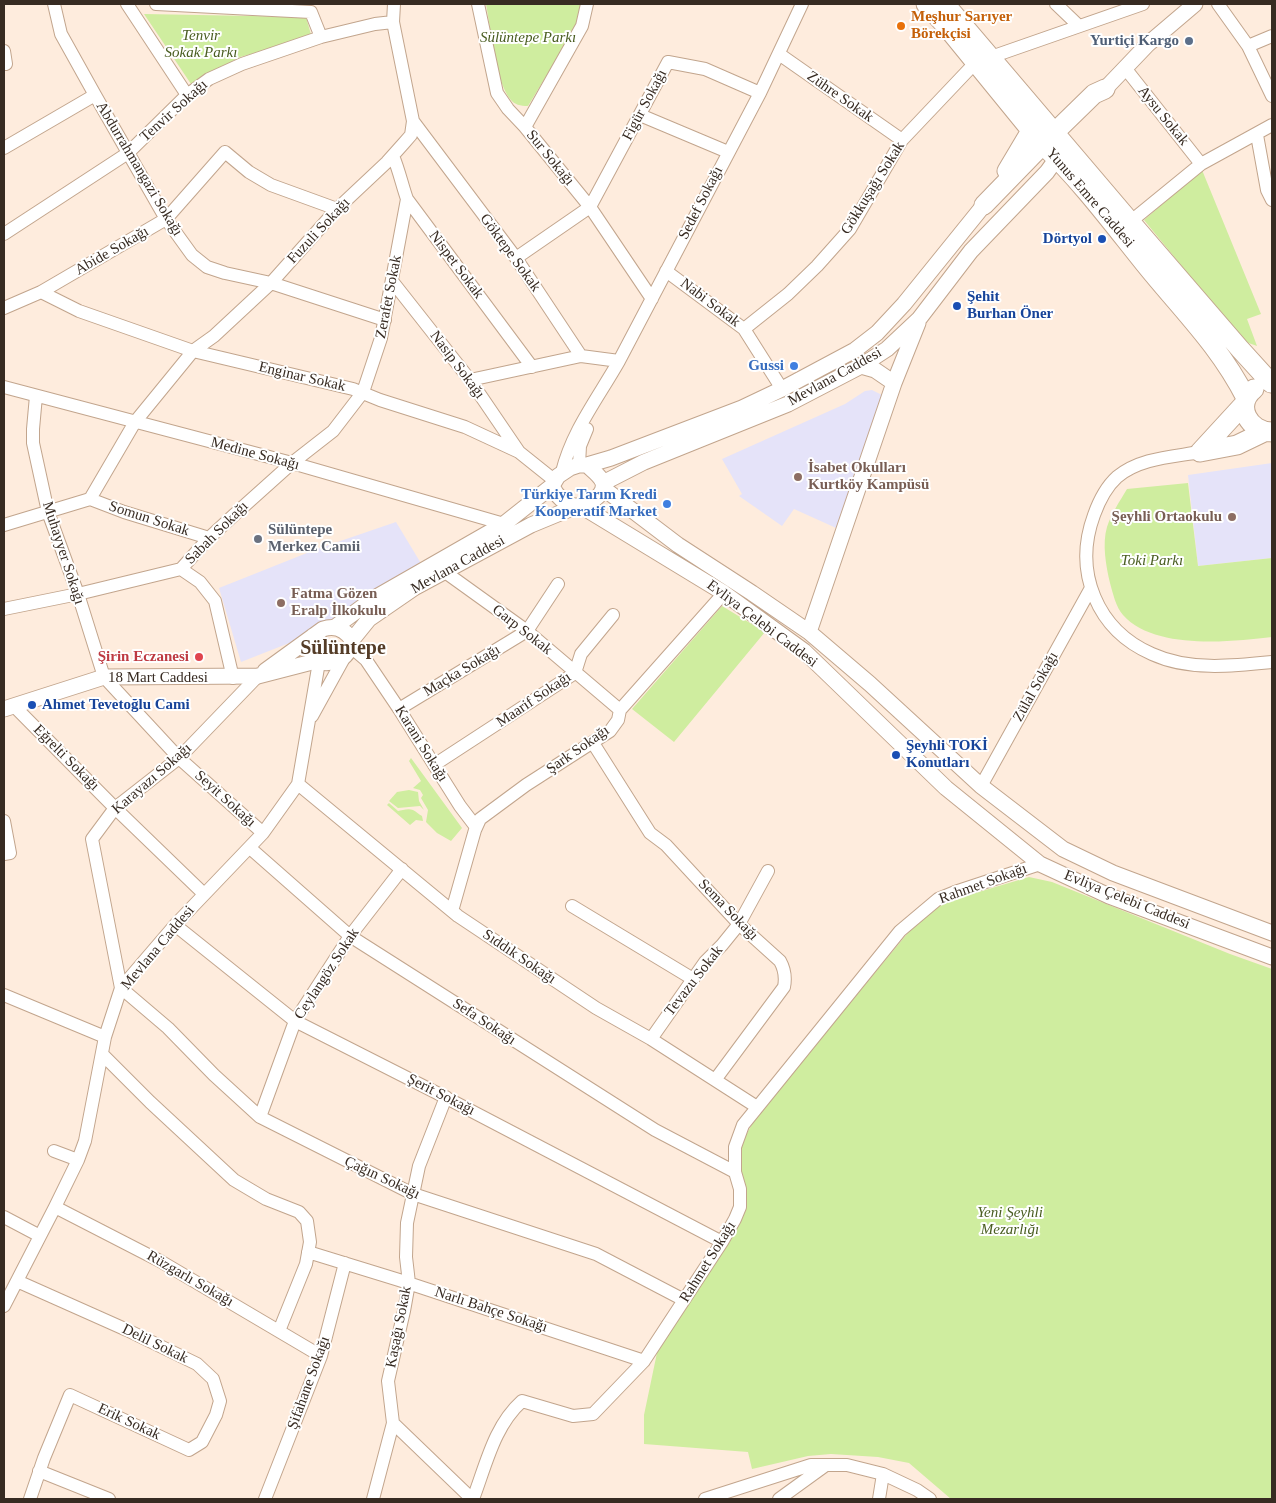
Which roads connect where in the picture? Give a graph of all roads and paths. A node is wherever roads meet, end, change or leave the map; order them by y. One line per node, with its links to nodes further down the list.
1 (54, 4): 26 (street, Abdurrahmangazi Sokağı)
2 (127, 4): 27 (street)
3 (156, 4): 17 (street)
4 (394, 4): 14 (street)
5 (478, 4): 32 (street, Sur Sokağı)
6 (587, 4): 32 (street)
7 (802, 4): 20 (street, Sedef Sokağı)
8 (926, 4): 21 (main road, Yunus Emre Caddesi)
9 (945, 4): 21 (main road, Yunus Emre Caddesi)
10 (1056, 4): 15 (street)
11 (1143, 4): 15 (street)
12 (1195, 4): 23 (street)
13 (1218, 4): 18 (street)
14 (393, 22): 17 (street, Tenvir Sokağı); 30 (street)
15 (1079, 26): 21 (street)
16 (1272, 36): 18 (street)
17 (321, 37): 27 (street, Tenvir Sokağı)
18 (1248, 46): 28 (street)
19 (4, 51): 22 (street)
20 (779, 54): 25 (street, Sedef Sokağı); 35 (street, Zühre Sokak)
21 (983, 59): 33 (main road, Yunus Emre Caddesi); 35 (street, Gökkuşağı Sokak); 37 (main road, Yunus Emre Caddesi)
22 (4, 64)
23 (1125, 68): 24 (street); 41 (street, Aysu Sokak)
24 (1105, 89): 37 (main road)
25 (760, 93): 29 (street, Figür Sokağı); 38 (street, Sedef Sokağı)
26 (95, 95): 36 (street); 39 (street, Abdurrahmangazi Sokağı)
27 (187, 95): 39 (street, Tenvir Sokağı)
28 (1272, 96)
29 (640, 115): 38 (street); 45 (street, Figür Sokağı)
30 (413, 121): 40 (street, Fuzuli Sokağı); 50 (street, Göktepe Sokak)
31 (1272, 125): 34 (street)
32 (524, 127): 45 (street, Sur Sokağı)
33 (1032, 129): 37 (main road, Yunus Emre Caddesi); 44 (main road)
34 (1257, 134): 41 (street); 43 (street)
35 (902, 140): 59 (street, Gökkuşağı Sokak)
36 (5, 144)
37 (1054, 144): 44 (main road); 48 (main road, Yunus Emre Caddesi); 57 (street, Mevlana Caddesi); 72 (main road, Yunus Emre Caddesi)
38 (728, 152): 51 (street, Sedef Sokağı)
39 (128, 153): 47 (street, Abdurrahmangazi Sokağı); 49 (street, Tenvir Sokağı)
40 (393, 156): 42 (street, Nispet Sokak); 46 (street, Fuzuli Sokağı)
41 (1201, 164): 48 (street)
42 (407, 199): 52 (street, Zerafet Sokak); 64 (street, Nispet Sokak)
43 (1272, 200)
44 (984, 206): 69 (street, Mevlana Caddesi)
45 (590, 207): 50 (street); 55 (street, Sur Sokağı)
46 (337, 209): 47 (street, Abide Sokağı); 53 (street, Fuzuli Sokağı)
47 (166, 218): 53 (street, Abdurrahmangazi Sokağı); 54 (street, Abide Sokağı)
48 (1130, 222): 67 (main road, Yunus Emre Caddesi)
49 (4, 234)
50 (516, 258): 61 (street, Göktepe Sokak)
51 (666, 271): 55 (street, Sedef Sokağı); 59 (street, Nabi Sokak)
52 (392, 281): 58 (street, Zerafet Sokak); 65 (street, Nasip Sokağı)
53 (271, 283): 58 (street, Abdurrahmangazi Sokağı); 60 (street, Fuzuli Sokağı)
54 (40, 292): 56 (street, Abide Sokağı); 60 (street, Enginar Sokak)
55 (652, 299): 62 (street, Sedef Sokağı)
56 (4, 308)
57 (920, 319): 63 (street, Mevlana Caddesi); 66 (street, Evliya Çelebi Caddesi)
58 (384, 320): 70 (street, Zerafet Sokak)
59 (744, 329): 69 (street, Nabi Sokak)
60 (193, 351): 70 (street, Enginar Sokak); 74 (street, Fuzuli Sokağı)
61 (581, 356): 62 (street); 64 (street)
62 (619, 362): 73 (street, Sedef Sokağı)
63 (861, 366): 66 (street); 81 (street, Mevlana Caddesi)
64 (532, 367): 65 (street)
65 (470, 380): 76 (street, Nasip Sokağı)
66 (894, 383): 98 (street, Evliya Çelebi Caddesi)
67 (1272, 383): 72 (main road)
68 (4, 387): 71 (street, Medine Sokağı)
69 (782, 389): 79 (street, Mevlana Caddesi)
70 (363, 392): 76 (street, Enginar Sokak); 78 (street, Sabah Sokağı)
71 (36, 396): 74 (street, Medine Sokağı); 84 (street, Muhayyer Sokağı)
72 (1246, 400): 75 (main road, Yunus Emre Caddesi); 77 (main road)
73 (597, 401): 79 (street); 80 (street)
74 (135, 422): 78 (street, Medine Sokağı); 82 (street, Fuzuli Sokağı)
75 (1268, 432): 77 (main road)
76 (519, 452): 80 (street, Enginar Sokak)
77 (1200, 452): 91 (street)
78 (292, 463): 86 (street, Medine Sokağı); 87 (street, Sabah Sokağı)
79 (583, 465): 80 (street); 81 (street)
80 (556, 479): 83 (street); 86 (street, Mevlana Caddesi)
81 (603, 486): 83 (street); 98 (street, Evliya Çelebi Caddesi)
82 (90, 499): 84 (street); 87 (street, Somun Sokak)
83 (579, 506): 89 (street, Mevlana Caddesi); 92 (street, Evliya Çelebi Caddesi)
84 (48, 512): 85 (street); 93 (street, Muhayyer Sokağı)
85 (4, 524)
86 (504, 524): 96 (street, Mevlana Caddesi)
87 (209, 538): 88 (street, Sabah Sokağı)
88 (181, 570): 93 (street, Sabah Sokağı); 106 (street)
89 (446, 572): 97 (street, Garp Sokak); 100 (street, Mevlana Caddesi)
90 (558, 584): 97 (street, Maçka Sokağı)
91 (1091, 588): 102 (street); 115 (street, Zülal Sokağı)
92 (724, 593): 109 (street, Şark Sokağı); 116 (street, Evliya Çelebi Caddesi)
93 (78, 594): 94 (street, Sabah Sokağı); 105 (street, Muhayyer Sokağı)
94 (4, 610)
95 (614, 615): 103 (street, Maarif Sokağı)
96 (335, 627): 99 (street); 100 (street)
97 (527, 631): 103 (street, Garp Sokak); 108 (street, Maçka Sokağı)
98 (809, 632): 115 (street, Evliya Çelebi Caddesi)
99 (313, 636): 101 (street); 104 (street)
100 (348, 650): 101 (street); 108 (street, Karani Sokağı); 110 (street, Mevlana Caddesi)
101 (318, 662): 104 (street, 18 Mart Caddesi); 110 (street, Mevlana Caddesi)
102 (1272, 662)
103 (575, 674): 109 (street, Garp Sokak); 113 (street, Maarif Sokağı)
104 (258, 676): 106 (street, 18 Mart Caddesi); 112 (street, Karayazı Sokağı)
105 (104, 677): 106 (street, 18 Mart Caddesi); 107 (street, 18 Mart Caddesi); 112 (street, Seyit Sokağı)
106 (233, 678)
107 (9, 708): 117 (street, Eğrelti Sokağı)
108 (400, 709): 113 (street, Karani Sokağı)
109 (620, 710): 111 (street, Şark Sokağı)
110 (308, 724): 114 (street, Mevlana Caddesi)
111 (593, 743): 119 (street, Şark Sokağı); 129 (street, Sema Sokağı)
112 (180, 758): 117 (street, Karayazı Sokağı); 120 (street, Seyit Sokağı)
113 (434, 765): 119 (street, Karani Sokağı)
114 (298, 784): 120 (street, Mevlana Caddesi); 124 (street, Sıddık Sokağı)
115 (981, 786): 116 (street); 131 (street, Evliya Çelebi Caddesi)
116 (969, 806): 123 (street, Evliya Çelebi Caddesi)
117 (115, 808): 126 (street, Eğrelti Sokağı); 135 (street, Karayazı Sokağı)
118 (4, 821): 122 (street)
119 (476, 827): 128 (street, Şark Sokağı)
120 (264, 833): 121 (street, Mevlana Caddesi)
121 (250, 848): 126 (street, Mevlana Caddesi); 132 (street, Sefa Sokağı)
122 (4, 854)
123 (1040, 864): 133 (street, Evliya Çelebi Caddesi); 143 (street, Rahmet Sokağı)
124 (402, 869): 128 (street, Sıddık Sokağı); 132 (street, Ceylangöz Sokak)
125 (768, 871): 129 (street, Tevazu Sokak)
126 (204, 894): 130 (street, Mevlana Caddesi)
127 (572, 906): 134 (street)
128 (452, 911): 139 (street, Sıddık Sokağı)
129 (739, 924): 134 (street, Tevazu Sokak); 141 (street, Sema Sokağı)
130 (175, 925): 135 (street, Mevlana Caddesi); 137 (street, Şerit Sokağı)
131 (1272, 933)
132 (350, 936): 137 (street, Ceylangöz Sokak); 147 (street, Sefa Sokağı)
133 (1272, 957)
134 (693, 979): 139 (street, Tevazu Sokak)
135 (122, 988): 138 (street, Mevlana Caddesi); 144 (street, Çağın Sokağı)
136 (4, 995): 138 (street)
137 (295, 1021): 142 (street, Şerit Sokağı); 144 (street, Ceylangöz Sokak)
138 (105, 1038): 140 (street, Mevlana Caddesi)
139 (650, 1040): 141 (street, Sıddık Sokağı)
140 (102, 1054): 146 (street, Mevlana Caddesi); 153 (street)
141 (715, 1080): 143 (street, Sıddık Sokağı)
142 (446, 1097): 148 (street, Kaşağı Sokak); 152 (street, Şerit Sokağı)
143 (757, 1107): 147 (street, Rahmet Sokağı)
144 (260, 1117): 148 (street, Çağın Sokağı)
145 (54, 1151): 146 (street)
146 (78, 1160): 149 (street, Mevlana Caddesi)
147 (735, 1172): 152 (street, Rahmet Sokağı)
148 (413, 1194): 156 (street, Kaşağı Sokak); 157 (street, Çağın Sokağı)
149 (55, 1207): 151 (street, Mevlana Caddesi); 159 (street, Rüzgarlı Sokağı)
150 (4, 1217): 151 (street)
151 (40, 1236): 155 (street, Mevlana Caddesi)
152 (722, 1242): 157 (street, Rahmet Sokağı)
153 (308, 1252): 154 (street, Narlı Bahçe Sokağı); 159 (street)
154 (345, 1263): 156 (street, Narlı Bahçe Sokağı); 160 (street, Şifahane Sokağı)
155 (17, 1281): 158 (street, Mevlana Caddesi); 163 (street, Delil Sokak)
156 (409, 1283): 161 (street, Narlı Bahçe Sokağı); 162 (street, Kaşağı Sokak)
157 (684, 1300): 161 (street, Rahmet Sokağı)
158 (4, 1306)
159 (279, 1331): 160 (street, Rüzgarlı Sokağı)
160 (321, 1356): 169 (street, Şifahane Sokağı)
161 (644, 1361): 171 (street, Rahmet Sokağı)
162 (393, 1423): 170 (street, Kaşağı Sokak); 171 (street)
163 (189, 1450): 165 (street, Erik Sokak)
164 (826, 1465): 166 (street); 172 (street); 173 (street)
165 (40, 1471): 167 (street); 168 (street)
166 (883, 1474): 174 (street); 175 (street)
167 (30, 1499)
168 (109, 1499)
169 (265, 1499)
170 (374, 1499)
171 (473, 1499)
172 (705, 1499)
173 (779, 1499)
174 (878, 1499)
175 (930, 1499)

